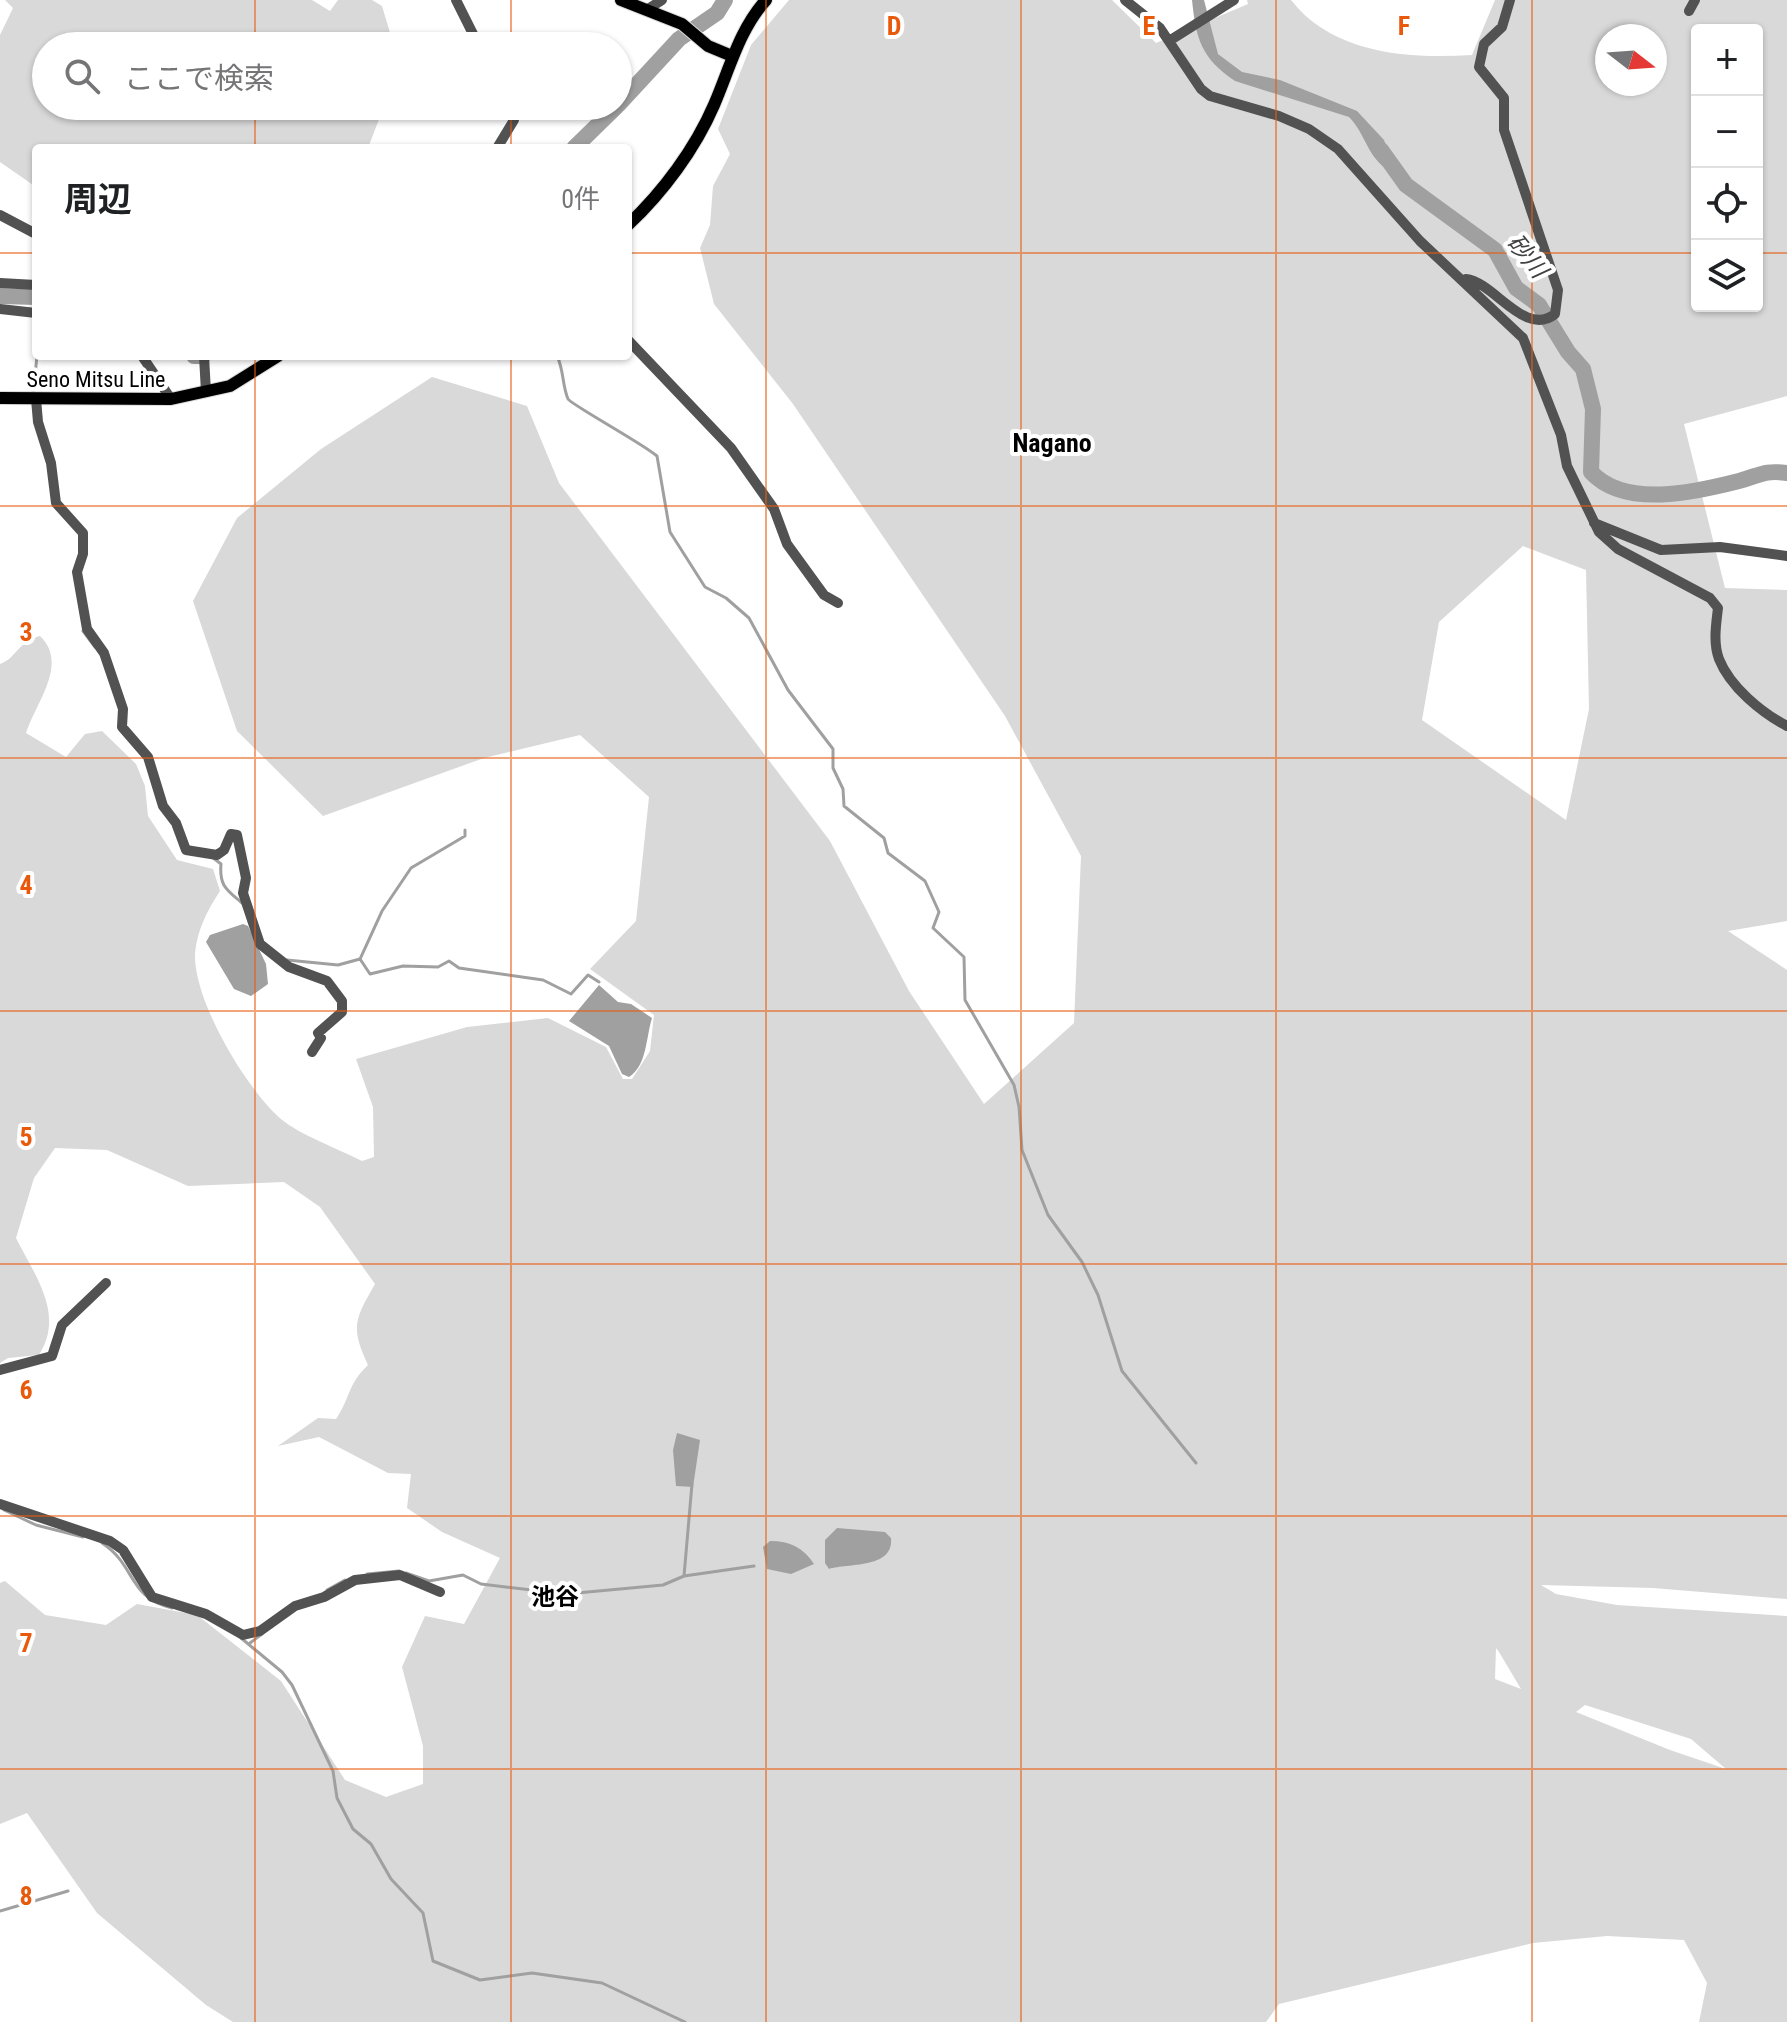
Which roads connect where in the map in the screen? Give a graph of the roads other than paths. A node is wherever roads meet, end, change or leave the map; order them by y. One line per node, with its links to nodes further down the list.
1 (456, 0): 11 (street)
2 (621, 0): 9 (main road)
3 (662, 0): 9 (street)
4 (766, 0): 13 (main road)
5 (1125, 0): 12 (street)
6 (1234, 0): 12 (street)
7 (1510, 0): 19 (street)
8 (1695, 0): 10 (street)
9 (648, 9): 13 (main road)
10 (1689, 11)
11 (472, 32)
12 (1169, 41): 19 (street)
13 (732, 56): 17 (main road)
14 (514, 120): 15 (street)
15 (499, 144)
16 (0, 215): 18 (street)
17 (632, 221)
18 (32, 232)
19 (1464, 278): 32 (street)
20 (0, 283): 21 (street)
21 (32, 285)
22 (0, 309): 23 (street)
23 (32, 313)
24 (632, 344): 34 (street)
25 (145, 360): 31 (street)
26 (204, 360): 28 (street)
27 (271, 360): 28 (main road, Seno Mitsu Line)
28 (206, 392): 31 (main road, Seno Mitsu Line)
29 (0, 398): 30 (main road, Seno Mitsu Line)
30 (36, 399): 31 (main road, Seno Mitsu Line); 36 (street)
31 (171, 399)
32 (1594, 523): 33 (street); 35 (street)
33 (1787, 556)
34 (838, 603)
35 (1787, 726)
36 (312, 1052)
37 (106, 1283): 38 (street)
38 (0, 1370)
39 (0, 1504): 40 (street)
40 (440, 1592)

